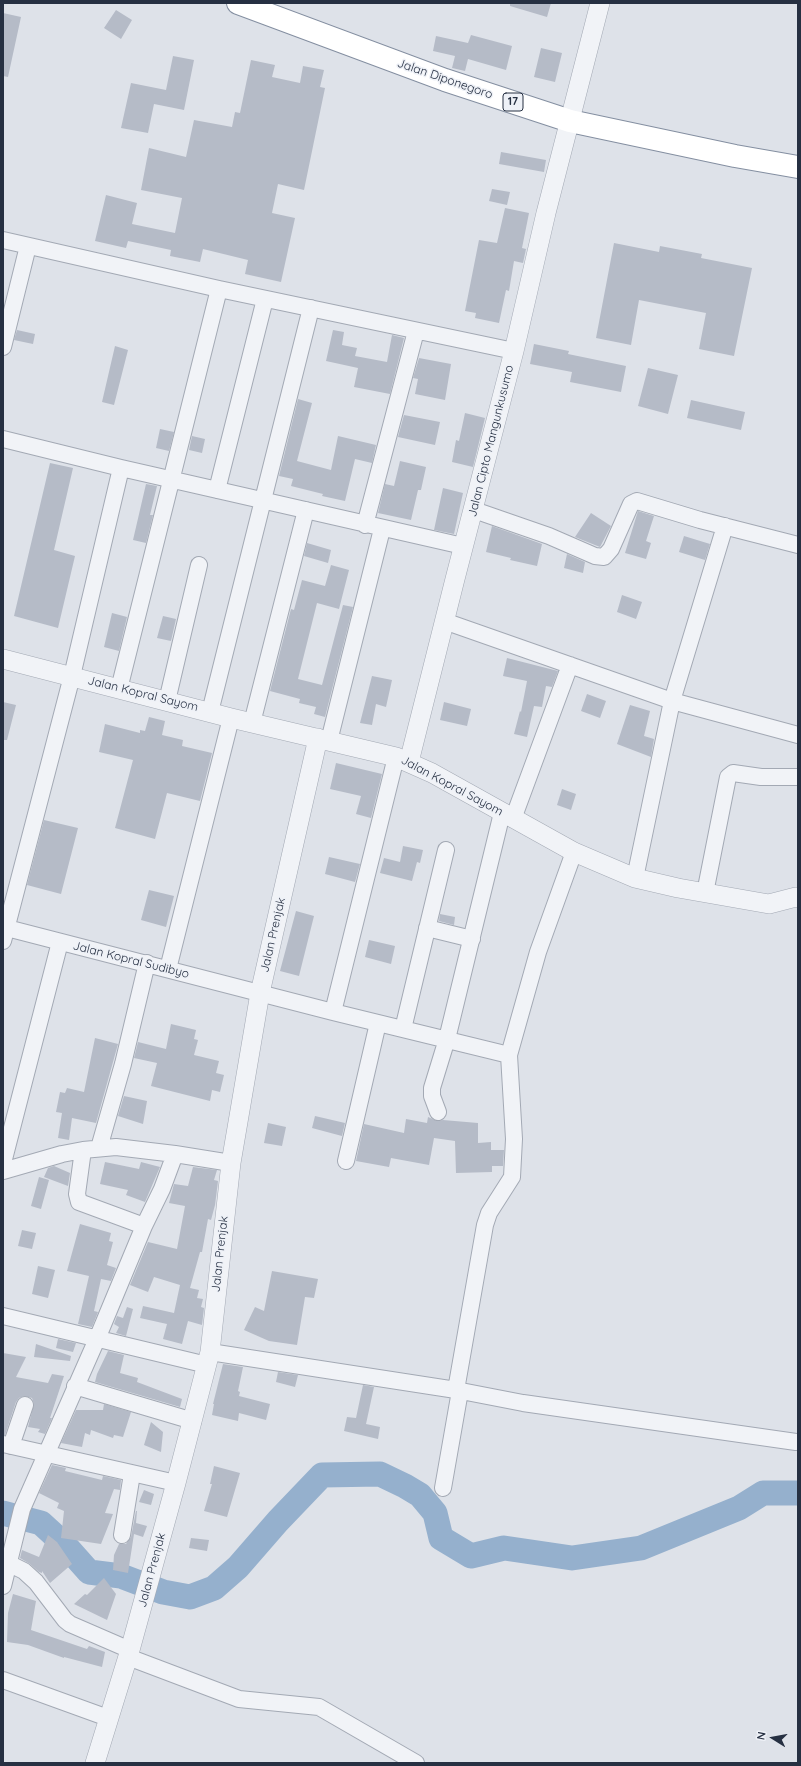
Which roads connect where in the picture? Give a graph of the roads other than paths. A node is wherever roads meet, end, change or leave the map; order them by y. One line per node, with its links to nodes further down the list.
1 (238, 3): 3 (highway, Jalan Diponegoro / 17)
2 (600, 3): 3 (street, Jalan Cipto Mangunkusumo)
3 (570, 121): 4 (highway, Jalan Diponegoro / 17); 12 (street, Jalan Cipto Mangunkusumo)
4 (798, 167)
5 (3, 240): 6 (street)
6 (28, 246): 7 (street); 11 (street)
7 (219, 289): 8 (street); 15 (street)
8 (265, 299): 9 (street); 16 (street)
9 (311, 308): 10 (street); 17 (street)
10 (416, 331): 12 (street); 20 (street)
11 (3, 347)
12 (514, 351): 19 (street, Jalan Cipto Mangunkusumo)
13 (3, 439): 14 (street)
14 (121, 468): 15 (street); 29 (street)
15 (171, 480): 16 (street); 30 (street)
16 (217, 490): 17 (street)
17 (263, 501): 18 (street); 33 (street)
18 (306, 510): 20 (street); 35 (street)
19 (474, 510): 21 (street); 24 (street, Jalan Cipto Mangunkusumo)
20 (364, 525): 22 (street)
21 (725, 526): 23 (street); 32 (street)
22 (382, 529): 24 (street); 37 (street)
23 (798, 545)
24 (463, 546): 26 (street, Jalan Cipto Mangunkusumo)
25 (199, 565): 31 (street)
26 (444, 621): 28 (street); 38 (street, Jalan Cipto Mangunkusumo)
27 (3, 659): 29 (street, Jalan Kopral Sayom)
28 (570, 665): 32 (street); 40 (street)
29 (72, 676): 30 (street, Jalan Kopral Sayom); 47 (street)
30 (119, 689): 31 (street, Jalan Kopral Sayom)
31 (167, 701): 33 (street, Jalan Kopral Sayom)
32 (672, 701): 36 (street); 43 (street)
33 (210, 712): 34 (street, Jalan Kopral Sayom)
34 (231, 718): 35 (street, Jalan Kopral Sayom); 51 (street)
35 (252, 723): 37 (street, Jalan Kopral Sayom)
36 (798, 735)
37 (324, 739): 38 (street, Jalan Kopral Sayom); 52 (street, Jalan Prenjak)
38 (403, 759): 40 (street, Jalan Kopral Sayom); 53 (street)
39 (798, 777): 44 (street)
40 (508, 816): 42 (street, Jalan Kopral Sayom); 48 (street)
41 (446, 850): 46 (street)
42 (574, 852): 43 (street, Jalan Kopral Sayom); 57 (street)
43 (635, 878): 44 (street, Jalan Kopral Sayom)
44 (705, 893): 45 (street, Jalan Kopral Sayom)
45 (797, 893)
46 (427, 928): 48 (street); 55 (street)
47 (4, 932): 49 (street, Jalan Kopral Sudibyo)
48 (472, 940): 56 (street)
49 (60, 942): 50 (street, Jalan Kopral Sudibyo); 64 (street)
50 (146, 963): 51 (street, Jalan Kopral Sudibyo); 59 (street)
51 (168, 969): 52 (street, Jalan Kopral Sudibyo)
52 (260, 993): 53 (street, Jalan Kopral Sudibyo); 63 (street, Jalan Prenjak)
53 (334, 1012): 54 (street, Jalan Kopral Sudibyo)
54 (378, 1023): 55 (street, Jalan Kopral Sudibyo); 62 (street)
55 (403, 1029): 56 (street, Jalan Kopral Sudibyo)
56 (447, 1040): 57 (street, Jalan Kopral Sudibyo); 58 (street)
57 (509, 1055): 70 (street)
58 (438, 1112)
59 (99, 1148): 60 (street); 61 (street)
60 (82, 1150): 64 (street); 65 (street)
61 (175, 1154): 63 (street); 65 (street)
62 (346, 1161)
63 (231, 1163): 68 (street, Jalan Prenjak)
64 (5, 1167)
65 (144, 1226): 67 (street)
66 (3, 1316): 67 (street)
67 (97, 1339): 68 (street); 69 (street)
68 (209, 1359): 70 (street); 72 (street, Jalan Prenjak)
69 (75, 1386): 72 (street); 75 (street)
70 (458, 1391): 73 (street); 78 (street)
71 (25, 1406): 74 (street)
72 (193, 1421): 77 (street, Jalan Prenjak)
73 (796, 1442)
74 (7, 1445): 75 (street)
75 (46, 1455): 76 (street); 80 (street)
76 (132, 1474): 77 (street); 79 (street)
77 (176, 1483): 82 (street, Jalan Prenjak)
78 (443, 1488)
79 (122, 1535)
80 (8, 1563): 81 (street); 82 (street)
81 (3, 1586)
82 (129, 1654): 84 (street, Jalan Prenjak); 86 (street)
83 (3, 1680): 84 (street)
84 (108, 1718): 85 (street, Jalan Prenjak)
85 (95, 1763)
86 (416, 1763)

